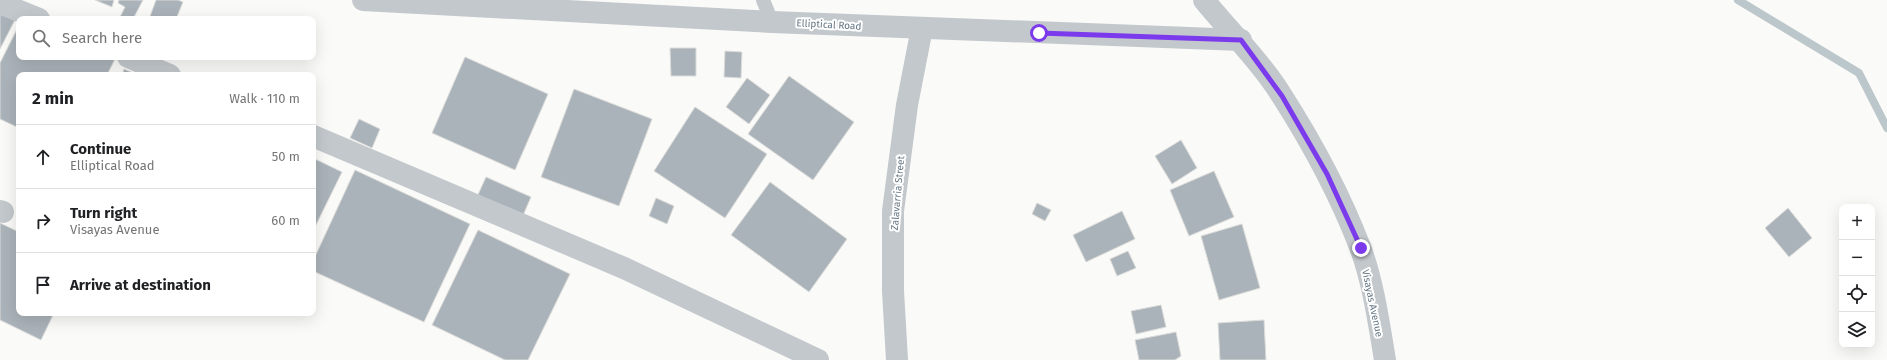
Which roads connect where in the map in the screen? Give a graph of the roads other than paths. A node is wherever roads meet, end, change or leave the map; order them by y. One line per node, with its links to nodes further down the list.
1 (363, 0): 4 (street, Elliptical Road)
2 (763, 0): 7 (lane)
3 (1204, 0): 9 (street)
4 (402, 1): 7 (street, Elliptical Road)
5 (0, 3): 6 (street)
6 (32, 16)
7 (772, 22): 8 (street, Elliptical Road)
8 (922, 28): 9 (street, Elliptical Road); 14 (street, Zalavarria Street)
9 (1241, 40): 15 (street, Visayas Avenue)
10 (135, 60): 11 (street)
11 (163, 72)
12 (316, 137): 13 (street)
13 (818, 360)
14 (897, 360)
15 (1385, 360)

